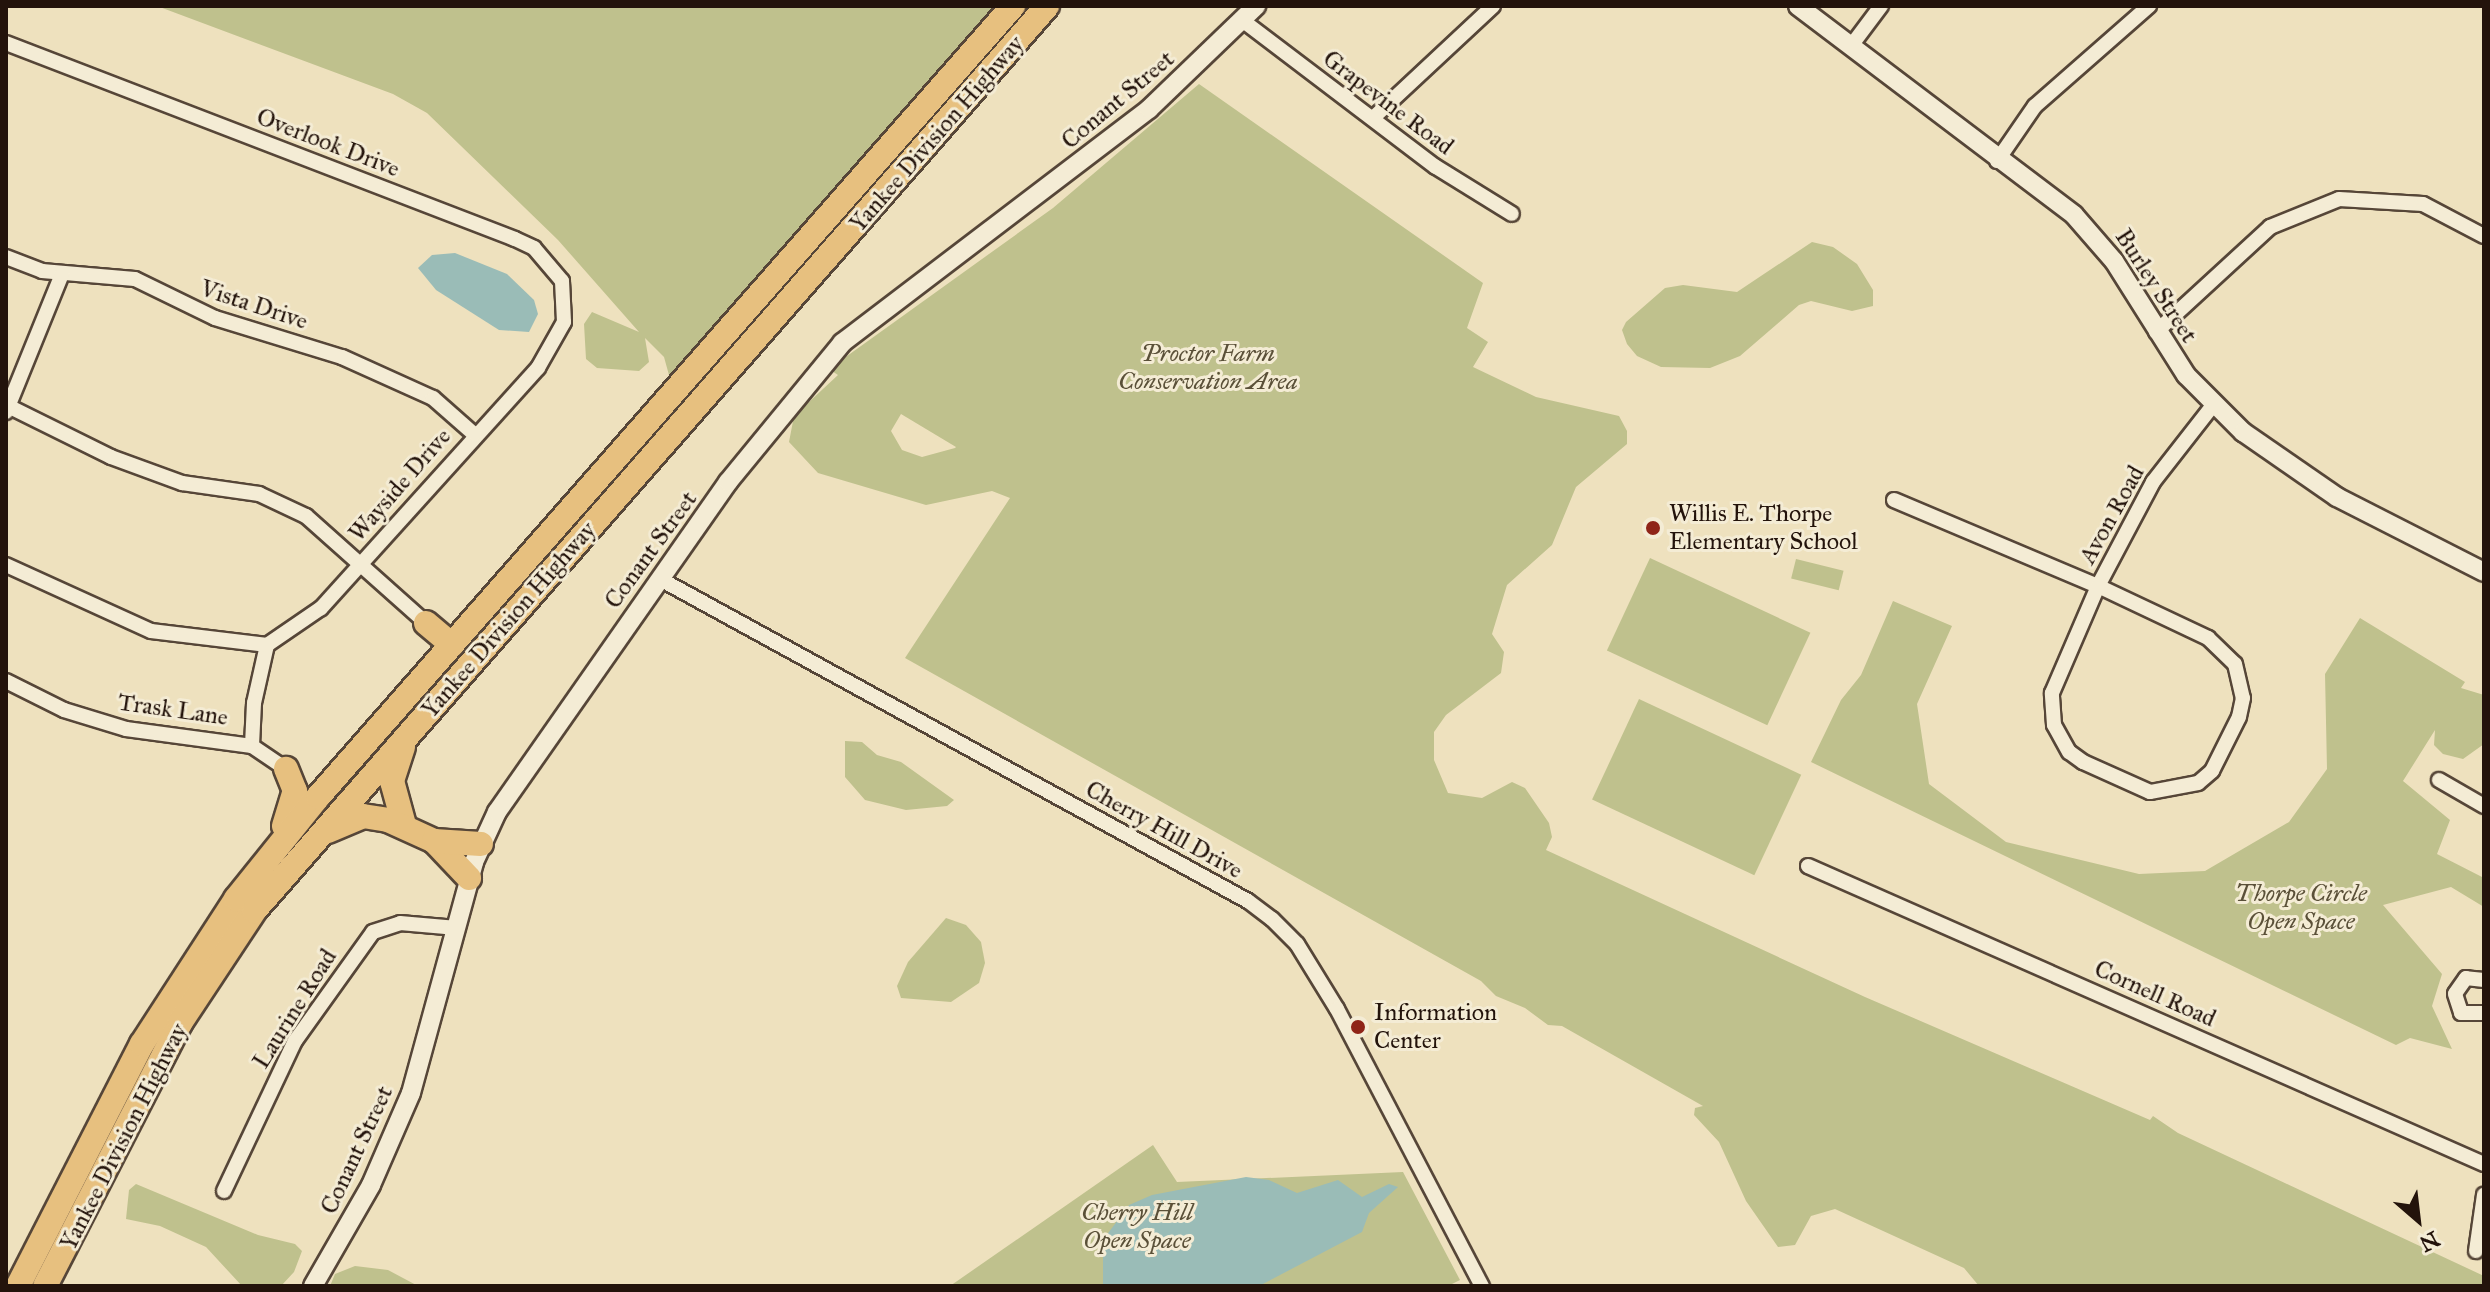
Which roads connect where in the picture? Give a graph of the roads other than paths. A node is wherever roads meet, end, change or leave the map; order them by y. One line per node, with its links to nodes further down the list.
1 (1013, 6): 30 (highway, Yankee Division Highway)
2 (1047, 6): 32 (highway, Yankee Division Highway)
3 (1256, 6): 8 (main road, Conant Street)
4 (1493, 6): 11 (street)
5 (1798, 6): 10 (main road, Burley Street)
6 (1881, 6): 10 (street)
7 (2149, 6): 12 (street)
8 (1242, 20): 11 (street, Grapevine Road); 26 (main road, Conant Street)
9 (6, 43): 18 (street, Overlook Drive)
10 (1851, 46): 12 (main road, Burley Street)
11 (1373, 118): 13 (street, Grapevine Road)
12 (1997, 161): 17 (main road, Burley Street)
13 (1512, 214)
14 (2484, 236): 17 (street)
15 (6, 257): 16 (street, Vista Drive)
16 (62, 274): 20 (street); 21 (street, Vista Drive)
17 (2156, 332): 19 (main road, Burley Street)
18 (557, 343): 21 (street, Wayside Drive)
19 (2214, 404): 25 (main road, Burley Street); 27 (street, Avon Road)
20 (7, 409): 24 (street)
21 (474, 434): 24 (street, Wayside Drive)
22 (1894, 500): 27 (street, Avon Road)
23 (6, 565): 29 (street)
24 (358, 566): 28 (street); 29 (street, Wayside Drive)
25 (2484, 572)
26 (660, 579): 41 (main road, Conant Street); 55 (street, Cherry Hill Drive)
27 (2098, 586): 27 (street)
28 (426, 623): 30 (highway)
29 (267, 645): 34 (street)
30 (452, 645): 33 (highway, Yankee Division Highway)
31 (6, 681): 34 (street, Trask Lane)
32 (409, 733): 38 (highway); 40 (highway, Yankee Division Highway)
33 (371, 737): 35 (highway); 42 (highway, Yankee Division Highway)
34 (252, 746): 35 (street, Trask Lane)
35 (286, 769): 42 (highway)
36 (2439, 780): 37 (street)
37 (2484, 806)
38 (404, 825): 39 (highway); 40 (highway)
39 (434, 841): 41 (highway); 44 (highway)
40 (311, 844): 53 (highway, Yankee Division Highway)
41 (481, 844): 44 (main road, Conant Street)
42 (264, 864): 52 (highway, Yankee Division Highway)
43 (1808, 866): 48 (street, Cornell Road)
44 (469, 878): 45 (main road, Conant Street)
45 (457, 928): 49 (street, Laurine Road); 54 (main road, Conant Street)
46 (2484, 980): 47 (street)
47 (2484, 1013)
48 (2484, 1164)
49 (224, 1191)
50 (2484, 1195): 51 (street)
51 (2476, 1251)
52 (18, 1286)
53 (45, 1286)
54 (313, 1286)
55 (1482, 1286)

